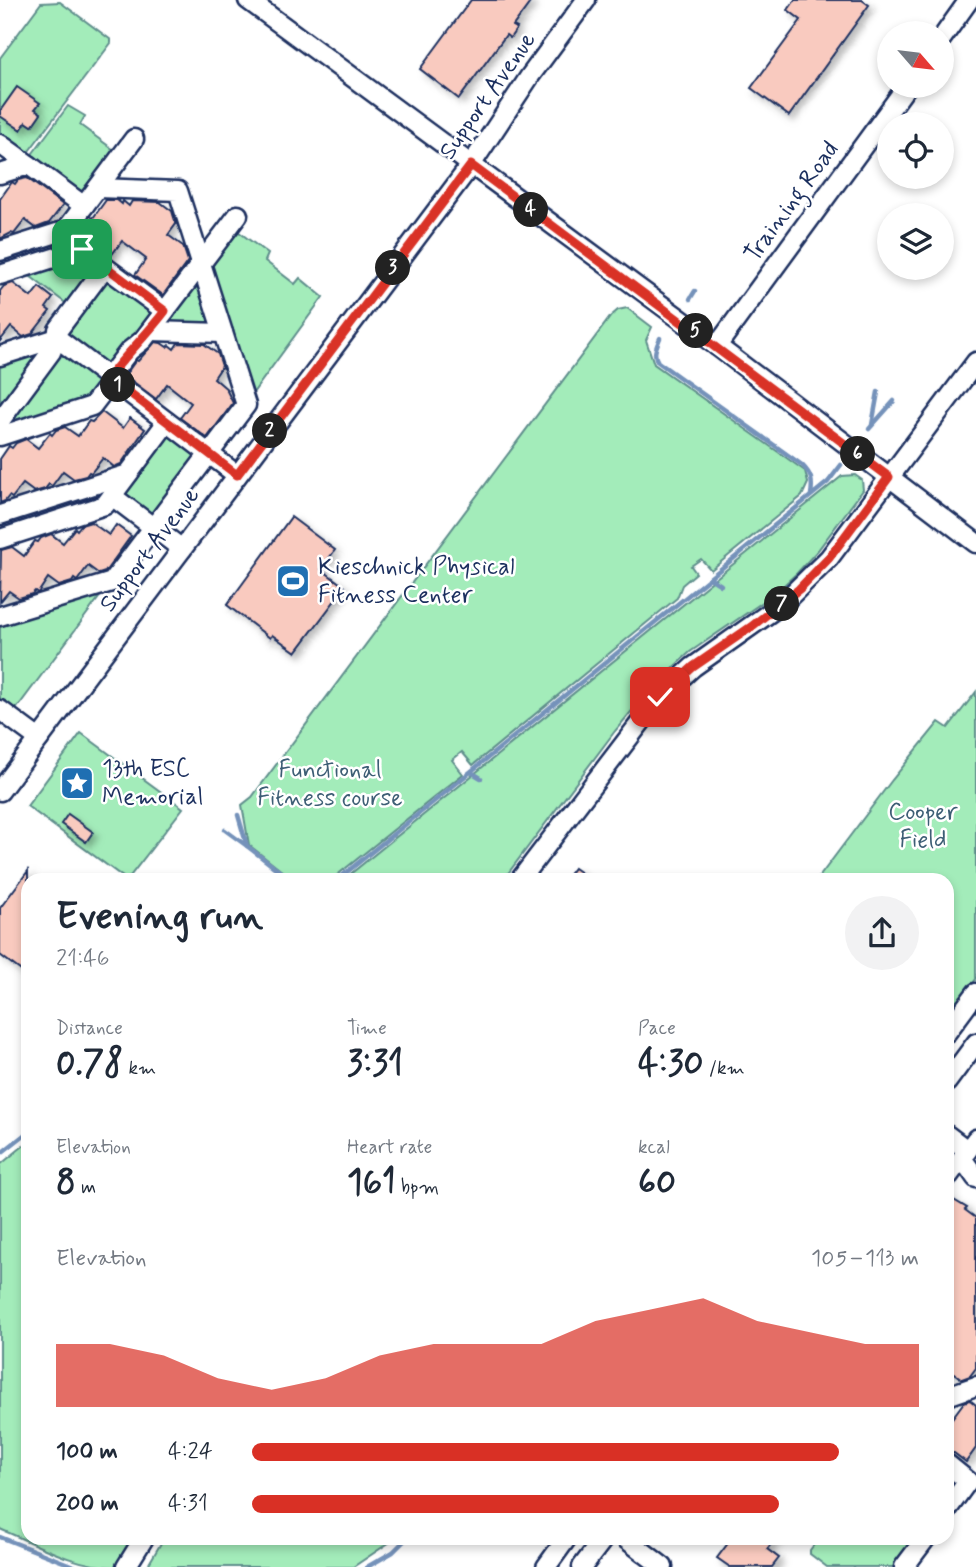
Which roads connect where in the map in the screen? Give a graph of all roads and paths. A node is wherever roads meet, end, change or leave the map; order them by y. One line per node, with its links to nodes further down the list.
1 (248, 0): 9 (street)
2 (586, 0): 9 (street, Support Avenue)
3 (969, 0): 4 (street)
4 (954, 21)
5 (898, 98): 24 (street, Training Road)
6 (134, 139): 11 (street)
7 (0, 144): 8 (street)
8 (29, 165): 10 (street); 12 (street)
9 (471, 165): 24 (street); 33 (street, Support Avenue)
10 (0, 174)
11 (98, 188): 12 (street); 17 (street)
12 (84, 206): 14 (street)
13 (237, 215): 17 (street)
14 (63, 234): 15 (street); 16 (street)
15 (82, 249): 18 (street); 19 (street)
16 (0, 251)
17 (201, 264): 20 (street); 22 (street)
18 (106, 267): 20 (street); 23 (street)
19 (0, 275)
20 (165, 311): 21 (street)
21 (150, 331): 22 (street); 27 (street)
22 (223, 333): 31 (street)
23 (57, 338): 25 (street); 27 (street); 28 (street)
24 (717, 346): 34 (street)
25 (0, 356)
26 (976, 362): 34 (street)
27 (110, 379): 29 (street); 30 (street)
28 (0, 421)
29 (167, 422): 31 (street); 32 (street)
30 (0, 436)
31 (209, 454): 33 (street); 37 (street)
32 (128, 474): 35 (street); 36 (street)
33 (237, 475): 40 (street, Support Avenue)
34 (889, 477): 39 (street); 45 (street)
35 (112, 496): 37 (street); 38 (street)
36 (0, 515)
37 (153, 527): 40 (street); 41 (street)
38 (0, 538)
39 (976, 543)
40 (181, 549): 43 (street, Support Avenue)
41 (0, 616)
42 (0, 710): 43 (street)
43 (39, 738): 44 (street, Support Avenue)
44 (0, 790)
45 (525, 873)
46 (976, 993): 47 (street)
47 (954, 1023)
48 (976, 1043): 49 (street)
49 (954, 1073)
50 (954, 1138): 51 (street)
51 (971, 1146): 52 (street); 53 (street)
52 (954, 1169)
53 (976, 1178)
54 (976, 1386): 55 (street)
55 (954, 1394)
56 (954, 1470): 57 (street)
57 (972, 1484): 58 (street)
58 (954, 1503)
59 (140, 1545): 64 (street)
60 (562, 1545): 65 (street)
61 (599, 1545): 66 (street)
62 (634, 1545): 67 (street)
63 (921, 1545): 68 (street)
64 (126, 1567)
65 (545, 1567)
66 (582, 1567)
67 (663, 1567)
68 (904, 1567)

